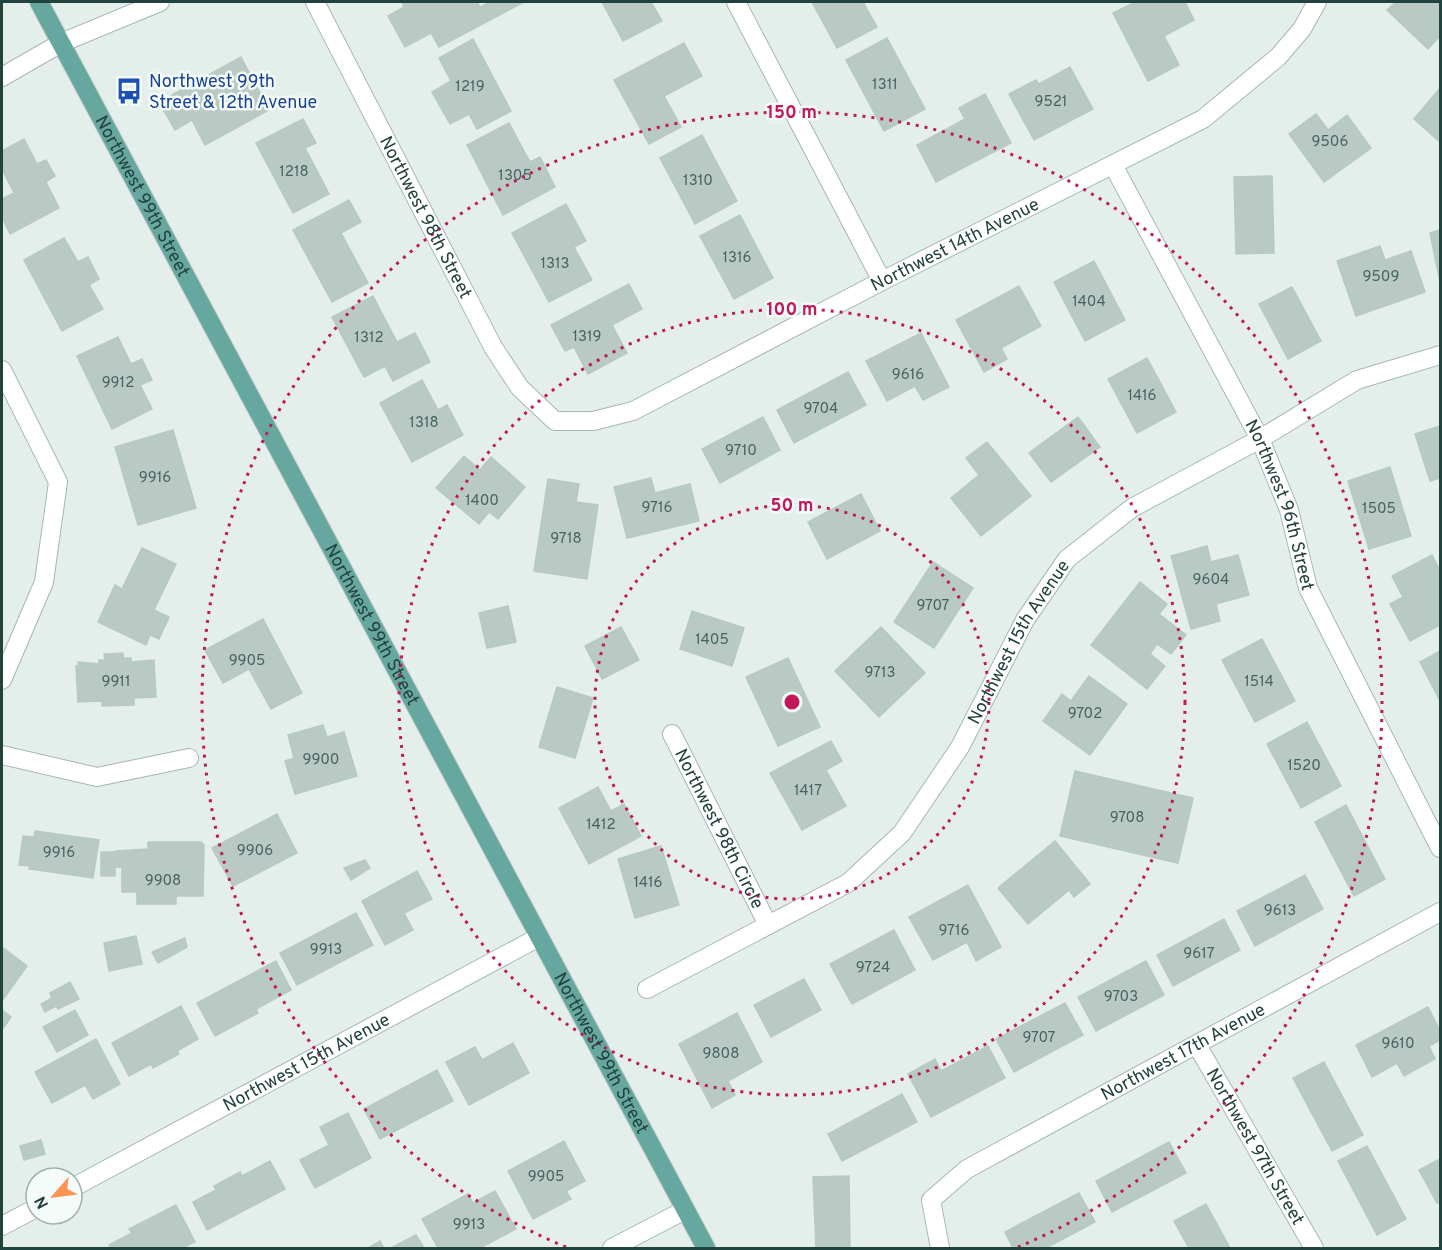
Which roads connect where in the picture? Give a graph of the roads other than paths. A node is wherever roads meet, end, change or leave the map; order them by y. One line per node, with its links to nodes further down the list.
1 (39, 2): 6 (main road, Northwest 99th Street)
2 (159, 2): 6 (street)
3 (315, 2): 12 (street, Northwest 98th Street)
4 (736, 2): 9 (street)
5 (1317, 2): 8 (street, Northwest 14th Avenue)
6 (61, 43): 7 (street); 21 (main road, Northwest 99th Street)
7 (2, 77)
8 (1113, 165): 9 (street, Northwest 14th Avenue); 13 (street, Northwest 96th Street)
9 (882, 281): 12 (street, Northwest 14th Avenue)
10 (1440, 356): 13 (street, Northwest 15th Avenue)
11 (2, 370): 14 (street)
12 (555, 420)
13 (1260, 439): 18 (street, Northwest 96th Street); 20 (street, Northwest 15th Avenue)
14 (2, 680)
15 (672, 734): 20 (street, Northwest 98th Circle)
16 (2, 755): 17 (street)
17 (189, 758)
18 (1440, 848)
19 (1440, 912): 23 (street, Northwest 17th Avenue)
20 (768, 926): 22 (street, Northwest 15th Avenue)
21 (539, 937): 24 (street, Northwest 15th Avenue); 25 (main road, Northwest 99th Street)
22 (647, 989)
23 (1197, 1045): 30 (street, Northwest 17th Avenue); 31 (street, Northwest 97th Street)
24 (84, 1182)
25 (685, 1210): 28 (street); 29 (main road, Northwest 99th Street)
26 (24, 1214): 27 (street)
27 (2, 1226)
28 (612, 1248)
29 (706, 1248)
30 (940, 1248)
31 (1314, 1248)

